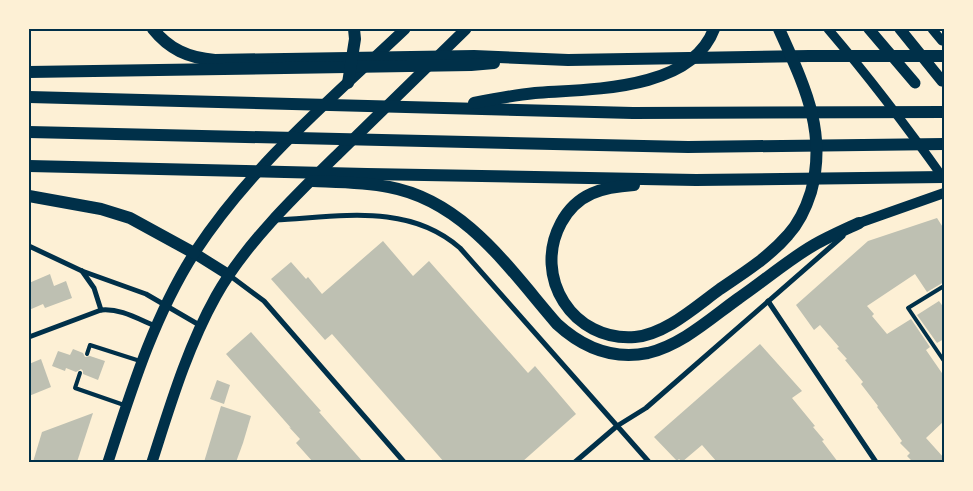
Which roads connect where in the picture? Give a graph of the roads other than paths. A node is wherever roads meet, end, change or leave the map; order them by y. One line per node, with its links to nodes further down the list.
1 (153, 29): 13 (highway)
2 (354, 29): 16 (highway)
3 (405, 29): 16 (main road)
4 (466, 29): 29 (main road)
5 (714, 29): 19 (highway)
6 (779, 29): 26 (highway)
7 (828, 29): 25 (street)
8 (869, 29): 17 (main road)
9 (900, 29): 15 (main road)
10 (932, 29): 11 (street)
11 (942, 41)
12 (944, 56): 13 (highway)
13 (533, 59): 14 (highway)
14 (29, 72)
15 (942, 81)
16 (348, 83): 32 (main road)
17 (915, 83)
18 (29, 98): 19 (highway)
19 (439, 108): 20 (highway)
20 (944, 112)
21 (29, 132): 22 (highway)
22 (944, 144)
23 (29, 166): 24 (highway)
24 (363, 179): 26 (highway); 30 (highway)
25 (944, 179): 26 (highway)
26 (696, 180)
27 (944, 193): 30 (main road)
28 (29, 196): 32 (highway)
29 (274, 220): 34 (main road); 47 (street)
30 (859, 223): 36 (street)
31 (29, 246): 33 (street)
32 (194, 253): 34 (main road); 37 (main road)
33 (82, 270): 37 (street); 38 (street)
34 (229, 275): 40 (main road); 50 (street)
35 (944, 286): 43 (lane)
36 (768, 301): 47 (street); 53 (street)
37 (166, 305): 39 (main road); 40 (street)
38 (101, 310): 39 (street); 41 (street)
39 (156, 326): 44 (main road)
40 (201, 326): 49 (main road)
41 (29, 337)
42 (87, 354): 44 (lane)
43 (944, 361)
44 (142, 362): 46 (main road)
45 (80, 373): 46 (lane)
46 (127, 406): 48 (main road)
47 (617, 426): 51 (street); 52 (street)
48 (108, 462)
49 (152, 462)
50 (404, 462)
51 (575, 462)
52 (649, 462)
53 (876, 462)

